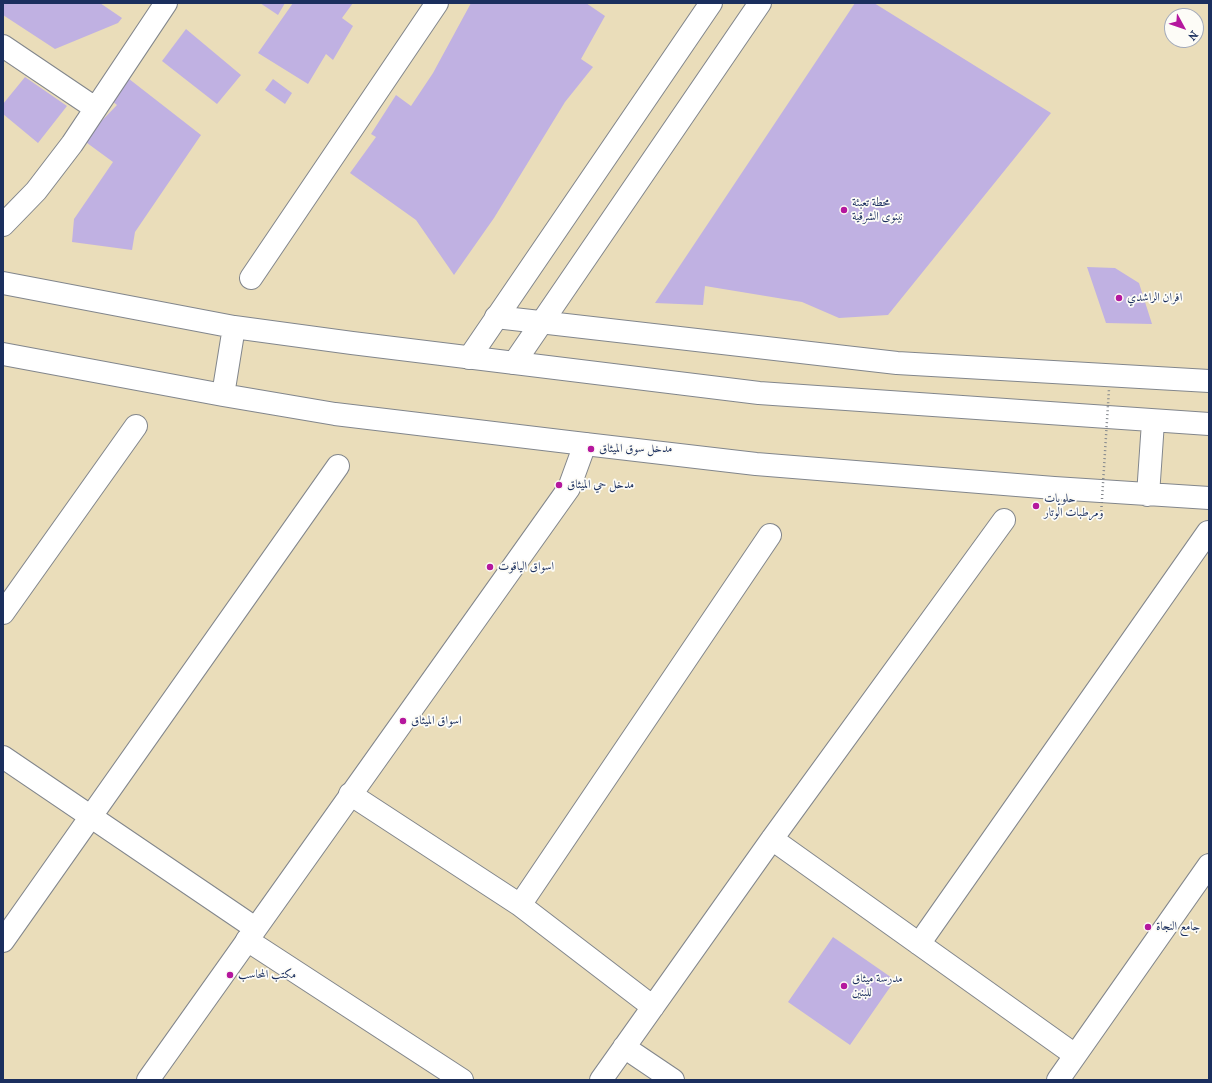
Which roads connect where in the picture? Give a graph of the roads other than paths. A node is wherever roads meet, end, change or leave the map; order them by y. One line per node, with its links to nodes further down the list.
1 (166, 3): 6 (main road)
2 (437, 3): 8 (main road)
3 (711, 3): 10 (main road)
4 (760, 3): 11 (main road)
5 (3, 46): 6 (main road)
6 (95, 108): 7 (main road)
7 (3, 225)
8 (251, 278)
9 (3, 283): 12 (main road)
10 (496, 317): 11 (main road); 14 (main road)
11 (541, 322): 15 (main road); 16 (main road)
12 (234, 327): 14 (main road); 17 (main road)
13 (3, 354): 17 (main road)
14 (469, 358): 15 (main road)
15 (514, 362): 18 (main road)
16 (1209, 381)
17 (223, 395): 21 (main road)
18 (1153, 422): 19 (main road); 23 (main road)
19 (1209, 424)
20 (136, 426): 28 (main road)
21 (585, 444): 23 (main road); 30 (main road)
22 (338, 466): 31 (main road)
23 (1148, 495): 24 (main road)
24 (1209, 498)
25 (1004, 520): 32 (main road)
26 (1208, 532): 37 (main road)
27 (770, 536): 34 (main road)
28 (3, 613)
29 (3, 757): 31 (main road)
30 (350, 794): 34 (main road); 35 (main road)
31 (91, 816): 35 (main road); 36 (main road)
32 (772, 839): 37 (main road); 38 (main road)
33 (1209, 865): 40 (main road)
34 (520, 905): 38 (main road)
35 (251, 934): 41 (main road); 42 (main road)
36 (3, 941)
37 (919, 944): 40 (main road)
38 (653, 1007): 39 (main road)
39 (624, 1047): 43 (main road); 44 (main road)
40 (1075, 1055): 45 (main road)
41 (148, 1080)
42 (462, 1080)
43 (601, 1080)
44 (673, 1080)
45 (1058, 1080)

